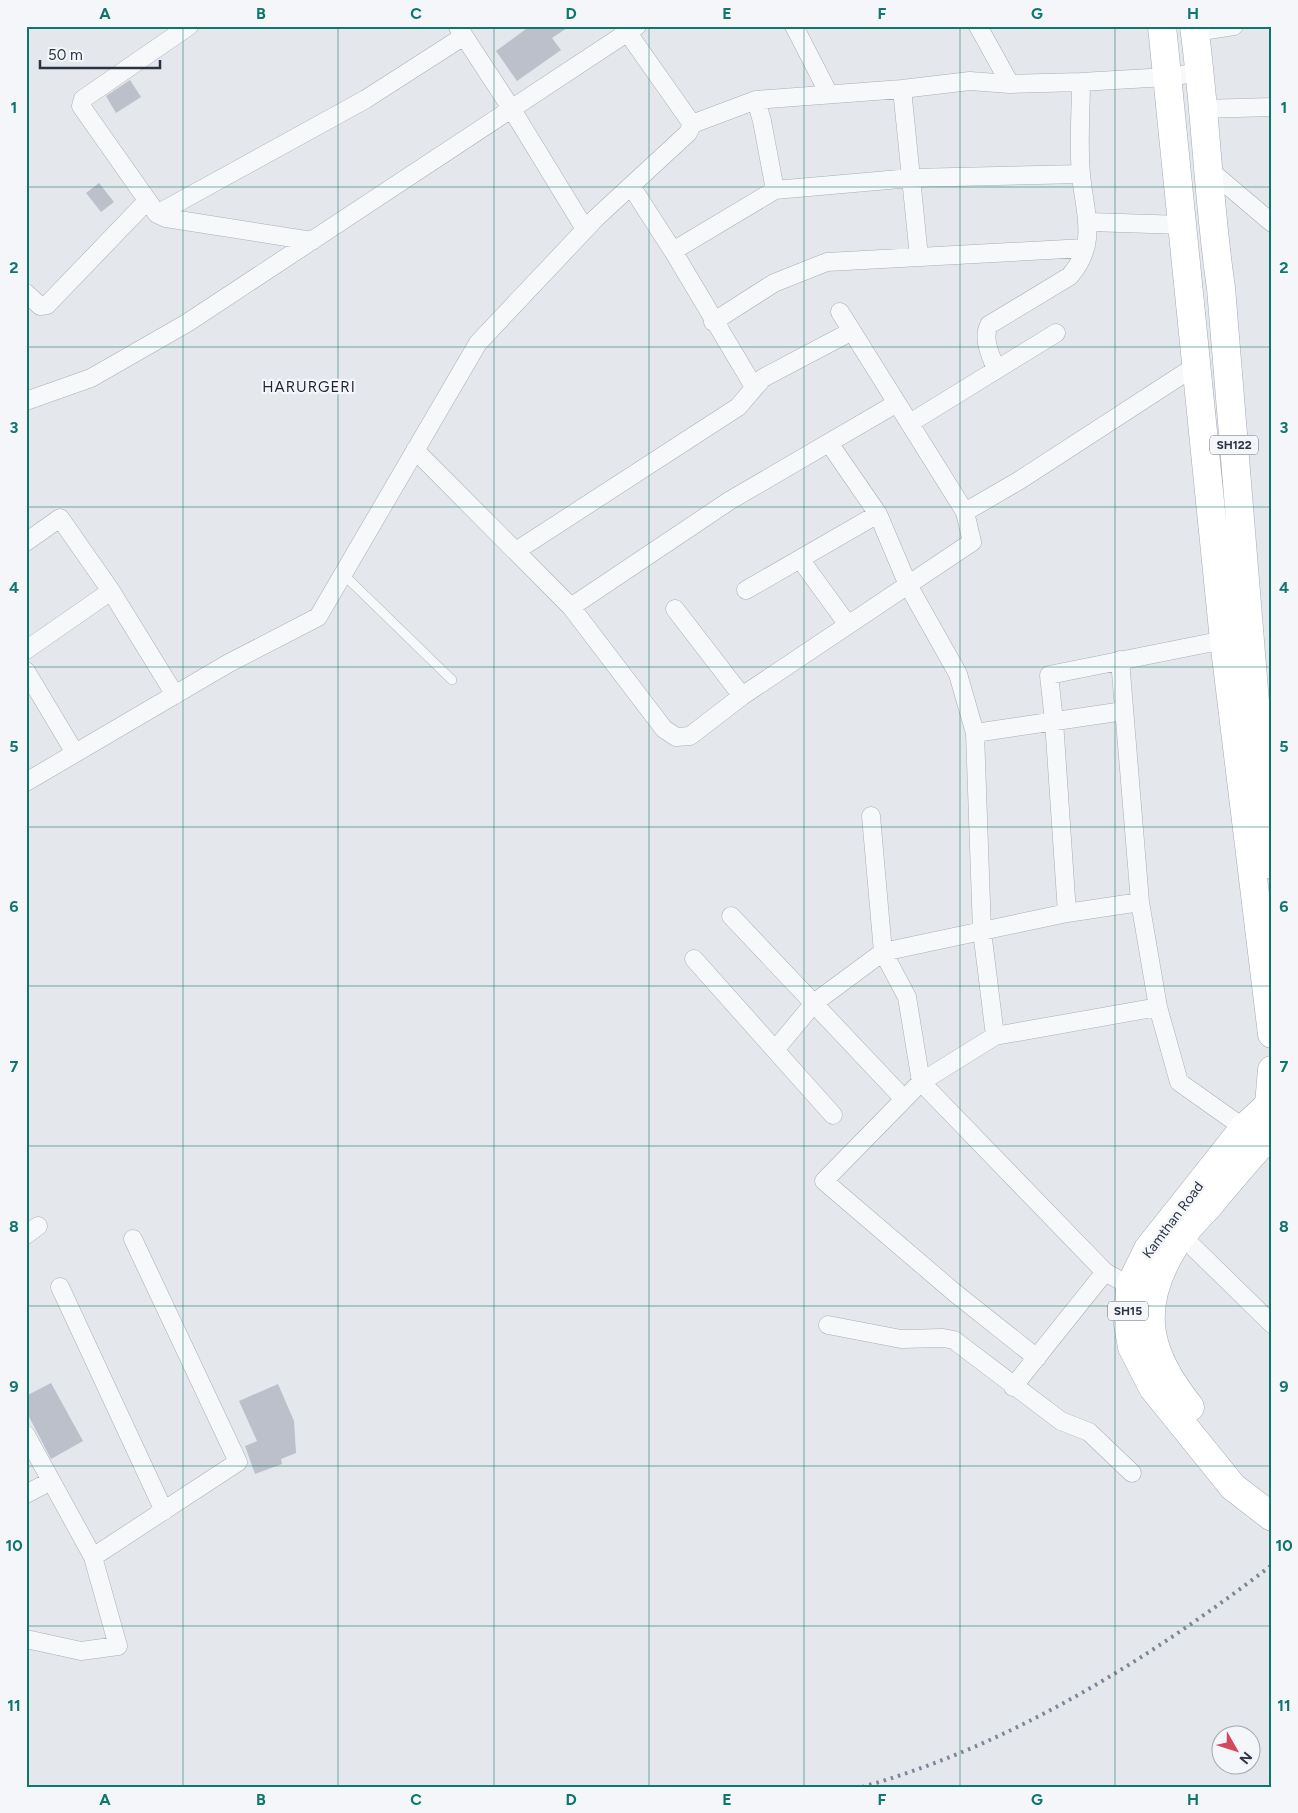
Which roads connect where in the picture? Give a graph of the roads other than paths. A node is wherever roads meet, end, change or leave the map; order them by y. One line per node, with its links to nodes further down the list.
1 (189, 26): 25 (street)
2 (794, 26): 14 (street)
3 (978, 26): 12 (street)
4 (1162, 26): 10 (main road)
5 (1234, 26): 7 (street)
6 (629, 29): 17 (street); 19 (street)
7 (1194, 29): 9 (main road, SH122)
8 (460, 31): 17 (street); 25 (street)
9 (1200, 72): 10 (street); 18 (main road, SH122)
10 (1167, 77): 11 (street); 28 (main road)
11 (1082, 82): 12 (street); 21 (street)
12 (1010, 84): 13 (street)
13 (902, 89): 14 (street); 22 (street)
14 (829, 94): 15 (street)
15 (756, 100): 19 (street); 24 (street)
16 (1272, 107): 18 (street)
17 (511, 108): 29 (street); 30 (street)
18 (1202, 109): 20 (main road, SH122)
19 (692, 124): 23 (street)
20 (1206, 167): 27 (street); 72 (main road, SH122)
21 (1081, 174): 22 (street); 26 (street)
22 (911, 178): 24 (street); 33 (street)
23 (631, 186): 29 (street); 32 (street)
24 (776, 190): 32 (street)
25 (152, 207): 30 (street); 34 (street)
26 (1089, 222): 28 (street); 31 (street)
27 (1272, 223)
28 (1183, 225): 39 (main road)
29 (585, 230): 46 (street)
30 (312, 241): 42 (street)
31 (1085, 248): 33 (street); 40 (street)
32 (673, 251): 36 (street)
33 (919, 257): 36 (street)
34 (26, 293)
35 (840, 312): 37 (street)
36 (713, 322): 41 (street)
37 (852, 332): 41 (street); 43 (street)
38 (1056, 333): 40 (street)
39 (1197, 365): 47 (street); 59 (main road)
40 (996, 370): 44 (street)
41 (754, 388): 50 (street)
42 (26, 401)
43 (897, 403): 44 (street); 45 (street)
44 (910, 423): 47 (street)
45 (830, 443): 48 (street); 56 (street)
46 (415, 450): 50 (street); 52 (street)
47 (965, 512): 53 (street)
48 (878, 514): 51 (street); 53 (street)
49 (26, 542): 55 (street)
50 (516, 551): 56 (street)
51 (800, 559): 54 (street); 58 (street)
52 (342, 574): 63 (lane); 64 (street)
53 (908, 585): 58 (street); 68 (street)
54 (746, 590)
55 (111, 591): 60 (street); 64 (street)
56 (571, 607): 65 (street)
57 (675, 609): 65 (street)
58 (848, 625): 65 (street)
59 (1224, 640): 61 (street); 81 (main road)
60 (26, 650)
61 (1120, 660): 66 (street); 67 (street)
62 (26, 671): 69 (street)
63 (452, 680)
64 (175, 694): 69 (street)
65 (742, 696)
66 (1124, 711): 67 (street); 73 (street)
67 (1054, 721): 68 (street); 74 (street)
68 (975, 733): 76 (street)
69 (75, 753): 70 (street)
70 (26, 782)
71 (871, 816): 77 (street)
72 (1272, 865)
73 (1140, 902): 74 (street); 80 (street)
74 (1067, 913): 76 (street)
75 (731, 916): 79 (street)
76 (982, 931): 77 (street); 82 (street)
77 (883, 952): 79 (street); 85 (street)
78 (694, 959): 83 (street)
79 (814, 1003): 83 (street); 86 (street)
80 (1158, 1007): 82 (street); 89 (street)
81 (1272, 1034)
82 (995, 1036): 85 (street)
83 (775, 1050): 88 (street)
84 (1272, 1070): 87 (main road)
85 (920, 1082): 86 (street); 93 (street)
86 (904, 1100): 98 (street)
87 (1270, 1104): 89 (main road, Kamthan Road / SH15)
88 (833, 1115)
89 (1260, 1134): 90 (main road, Kamthan Road / SH15); 92 (main road, Kamthan Road / SH15)
90 (1182, 1236): 92 (main road, Kamthan Road / SH15); 96 (street)
91 (133, 1239): 105 (street)
92 (1154, 1262): 94 (main road, Kamthan Road / SH15); 104 (main road, Kamthan Road / SH15)
93 (1105, 1272): 94 (street); 98 (street)
94 (1130, 1286): 104 (main road, Kamthan Road / SH15)
95 (60, 1287): 105 (street)
96 (1272, 1324)
97 (828, 1325): 99 (street)
98 (1037, 1358): 99 (street)
99 (1013, 1387): 101 (street)
100 (26, 1435): 102 (street)
101 (1132, 1473)
102 (51, 1481): 103 (street); 106 (street)
103 (26, 1494)
104 (1271, 1510)
105 (164, 1511): 106 (street)
106 (93, 1557): 107 (street)
107 (26, 1639)

